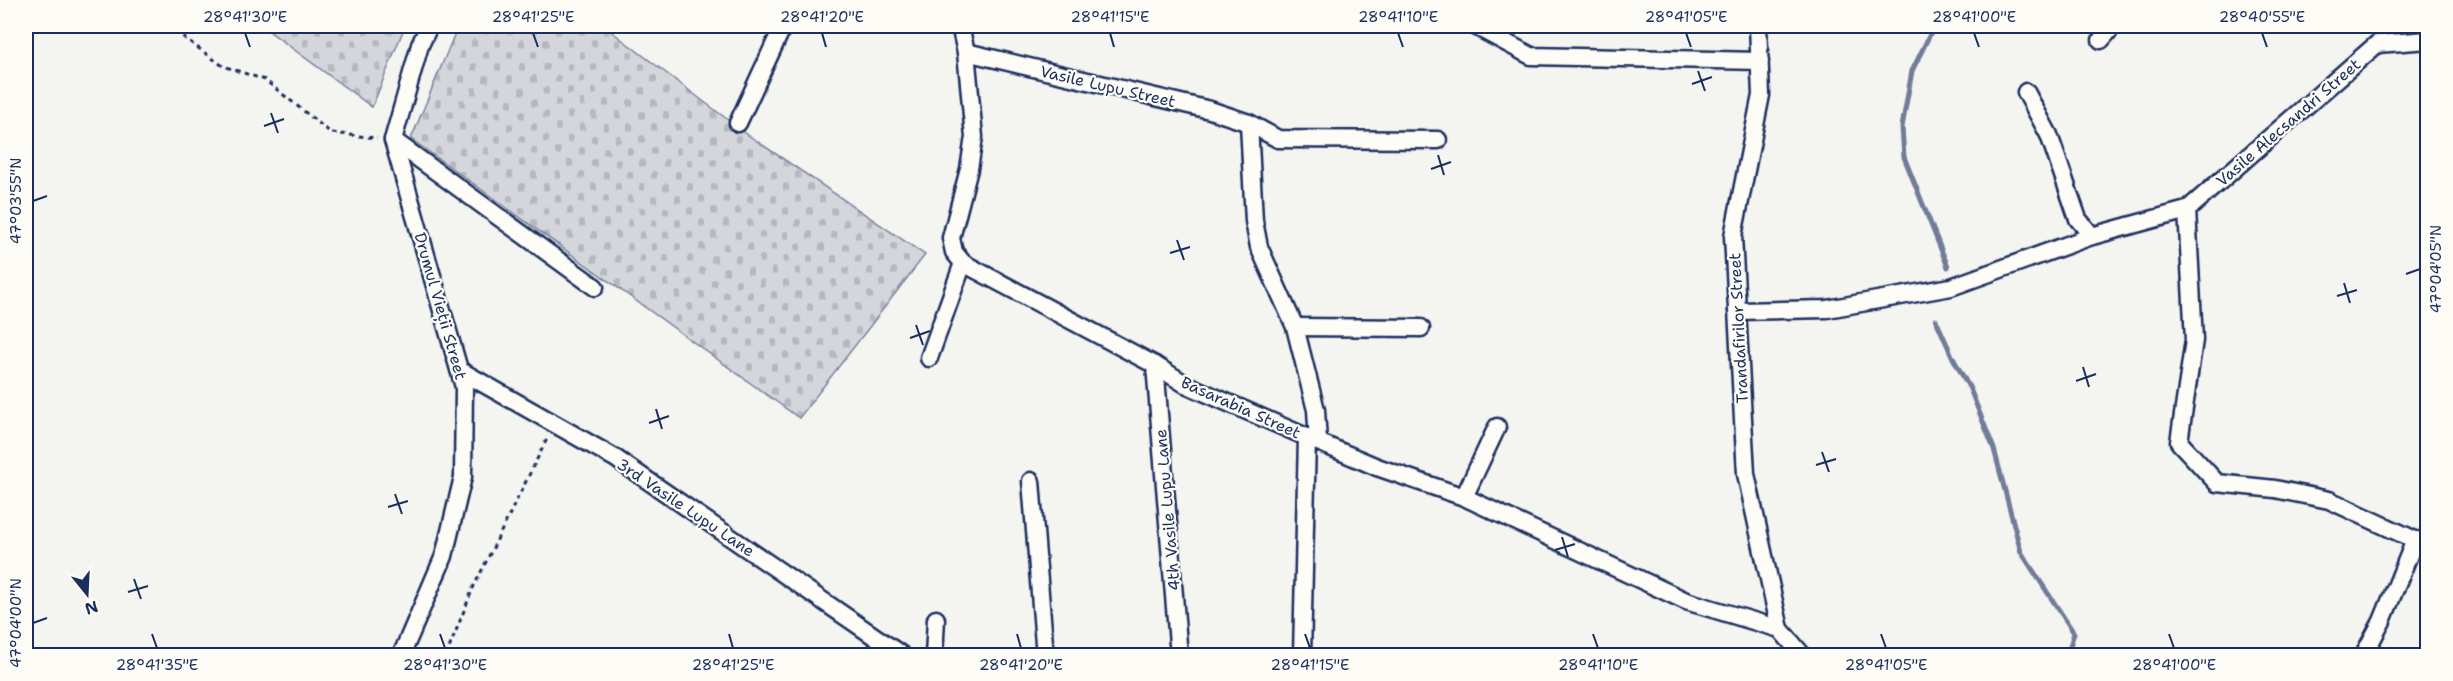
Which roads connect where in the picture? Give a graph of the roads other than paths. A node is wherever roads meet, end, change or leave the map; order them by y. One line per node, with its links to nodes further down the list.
1 (429, 26): 14 (street)
2 (783, 26): 12 (street)
3 (960, 26): 9 (street)
4 (1475, 26): 10 (street)
5 (1758, 26): 10 (street, Trandafirilor Street)
6 (2113, 26): 7 (street)
7 (2101, 40)
8 (2427, 40): 16 (street, Vasile Alecsandri Street)
9 (966, 52): 13 (street, Vasile Lupu Street); 18 (street)
10 (1760, 61): 20 (street, Trandafirilor Street)
11 (2026, 93): 17 (street)
12 (738, 123)
13 (1249, 123): 15 (street, Vasile Lupu Street); 21 (street)
14 (393, 140): 19 (street); 25 (street, Drumul Vieții Street)
15 (1438, 140)
16 (2187, 210): 17 (street, Vasile Alecsandri Street); 30 (street)
17 (2092, 236): 20 (street, Vasile Alecsandri Street)
18 (963, 263): 23 (street); 24 (street, Basarabia Street)
19 (595, 287)
20 (1737, 311): 32 (street, Trandafirilor Street)
21 (1295, 327): 22 (street); 27 (street)
22 (1421, 328)
23 (928, 358)
24 (1155, 365): 27 (street, Basarabia Street); 37 (street, 4th Vasile Lupu Lane)
25 (461, 371): 33 (street, Drumul Vieții Street); 34 (street, 3rd Vasile Lupu Lane)
26 (1497, 427): 29 (street)
27 (1312, 440): 29 (street, Basarabia Street); 38 (street)
28 (1031, 481): 36 (street)
29 (1464, 497): 32 (street, Basarabia Street)
30 (2421, 541): 40 (street)
31 (936, 619): 35 (street)
32 (1780, 629): 39 (street)
33 (401, 656)
34 (903, 656)
35 (934, 656)
36 (1045, 656)
37 (1179, 656)
38 (1302, 656)
39 (1803, 656)
40 (2363, 656)

